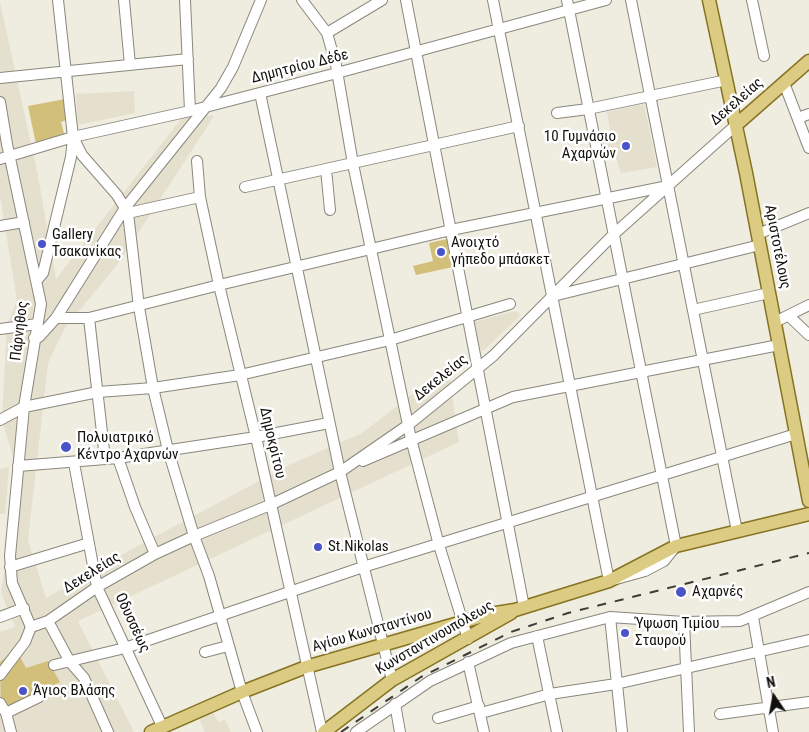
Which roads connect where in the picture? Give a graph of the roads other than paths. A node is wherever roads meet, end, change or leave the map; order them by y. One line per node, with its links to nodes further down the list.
1 (58, 0): 21 (street)
2 (124, 0): 20 (street)
3 (185, 0): 18 (street)
4 (261, 0): 29 (street)
5 (302, 0): 15 (street)
6 (382, 0): 15 (street)
7 (406, 0): 16 (street)
8 (493, 0): 14 (street)
9 (606, 0): 13 (street, Δημητρίου Δέδε)
10 (631, 0): 27 (street)
11 (709, 0): 24 (main road, Αριστοτέλους)
12 (752, 0): 17 (street)
13 (568, 5): 14 (street, Δημητρίου Δέδε); 30 (street)
14 (499, 30): 16 (street, Δημητρίου Δέδε); 36 (street)
15 (327, 33): 22 (street)
16 (417, 52): 22 (street, Δημητρίου Δέδε); 38 (street)
17 (764, 56)
18 (188, 59): 20 (street); 31 (street)
19 (809, 61): 25 (main road, Δεκελείας)
20 (130, 65): 21 (street)
21 (66, 71): 23 (street); 37 (street)
22 (336, 74): 26 (street, Δημητρίου Δέδε); 42 (street)
23 (0, 78)
24 (727, 80): 27 (street); 35 (main road, Αριστοτέλους)
25 (784, 83): 34 (street); 35 (main road, Δεκελείας)
26 (260, 93): 29 (street, Δημητρίου Δέδε); 44 (street)
27 (651, 97): 30 (street); 45 (street)
28 (0, 102): 40 (street, Πάρνηθος)
29 (204, 107): 31 (street, Δημητρίου Δέδε); 50 (street)
30 (588, 110): 32 (street); 49 (street)
31 (190, 111): 37 (street, Δημητρίου Δέδε)
32 (557, 112)
33 (809, 114): 34 (street)
34 (798, 118): 39 (street)
35 (736, 125): 45 (street, Δεκελείας); 58 (main road, Αριστοτέλους)
36 (519, 126): 38 (street); 52 (street)
37 (73, 138): 40 (street, Δημητρίου Δέδε); 50 (street); 63 (street)
38 (435, 144): 42 (street); 56 (street)
39 (809, 148)
40 (5, 158): 54 (street, Πάρνηθος)
41 (197, 161): 48 (street, Δημοκρίτου)
42 (353, 164): 43 (street); 59 (street)
43 (326, 169): 44 (street); 51 (street)
44 (278, 180): 46 (street); 61 (street)
45 (668, 186): 47 (street, Δεκελείας); 60 (street)
46 (245, 187)
47 (650, 195): 49 (street); 57 (street, Δεκελείας)
48 (200, 196): 50 (street); 64 (street, Δημοκρίτου)
49 (606, 198): 52 (street); 57 (street)
50 (126, 210): 69 (street); 72 (street)
51 (330, 210)
52 (536, 213): 56 (street); 66 (street)
53 (809, 213): 58 (street)
54 (24, 222): 55 (street); 63 (street, Πάρνηθος)
55 (0, 226)
56 (450, 230): 59 (street); 74 (street)
57 (614, 234): 62 (street); 66 (street, Δεκελείας)
58 (759, 240): 60 (street); 65 (main road, Αριστοτέλους)
59 (371, 249): 61 (street); 80 (street)
60 (683, 264): 62 (street); 70 (street)
61 (296, 267): 64 (street); 82 (street)
62 (623, 279): 66 (street); 85 (street)
63 (38, 280): 76 (street, Πάρνηθος)
64 (219, 285): 69 (street); 86 (street, Δημοκρίτου)
65 (769, 293): 70 (street); 75 (main road, Αριστοτέλους)
66 (552, 296): 84 (street, Δεκελείας); 87 (street)
67 (510, 304): 74 (street)
68 (809, 306): 71 (street)
69 (139, 307): 73 (street); 88 (street)
70 (693, 310): 83 (street)
71 (789, 316): 75 (street); 78 (street)
72 (56, 318): 73 (street); 79 (street)
73 (89, 318): 89 (street)
74 (468, 318): 80 (street); 84 (street)
75 (774, 322): 81 (main road, Αριστοτέλους)
76 (37, 324): 77 (street); 79 (street, Πάρνηθος)
77 (0, 329)
78 (809, 335)
79 (34, 338): 90 (street, Πάρνηθος)
80 (390, 340): 82 (street); 94 (street)
81 (779, 344): 83 (street); 95 (main road, Αριστοτέλους)
82 (316, 357): 86 (street); 93 (street)
83 (702, 359): 85 (street); 100 (street)
84 (478, 368): 91 (street); 94 (street, Δεκελείας)
85 (640, 371): 87 (street); 105 (street)
86 (240, 375): 88 (street); 96 (street, Δημοκρίτου)
87 (570, 385): 91 (street); 106 (street)
88 (153, 388): 89 (street); 98 (street)
89 (98, 392): 90 (street); 101 (street)
90 (24, 407): 92 (street); 103 (street, Πάρνηθος)
91 (485, 407): 97 (street); 110 (street)
92 (0, 420)
93 (329, 423): 96 (street); 104 (street)
94 (408, 425): 97 (street); 104 (street, Δεκελείας)
95 (796, 434): 100 (street); 107 (main road, Αριστοτέλους)
96 (256, 437): 98 (street); 108 (street, Δημοκρίτου)
97 (411, 439): 104 (street); 114 (street)
98 (168, 450): 99 (street); 112 (street)
99 (118, 458): 101 (street); 116 (street)
100 (721, 458): 105 (street); 111 (street)
101 (105, 459): 102 (street)
102 (74, 463): 103 (street); 113 (street, Οδυσσέως)
103 (18, 466): 117 (street, Πάρνηθος)
104 (340, 472): 108 (street, Δεκελείας); 119 (street)
105 (661, 476): 106 (street); 115 (street)
106 (592, 497): 110 (street); 120 (street)
107 (809, 501)
108 (270, 505): 112 (street, Δεκελείας); 122 (street, Δημοκρίτου)
109 (809, 514): 111 (main road, Αγίου Κωνσταντίνου)
110 (508, 523): 114 (street); 125 (street)
111 (737, 531): 115 (main road, Αγίου Κωνσταντίνου)
112 (194, 536): 116 (street, Δεκελείας); 126 (street)
113 (89, 543): 118 (street); 121 (street, Οδυσσέως)
114 (439, 545): 119 (street); 131 (street)
115 (676, 546): 120 (main road, Αγίου Κωνσταντίνου)
116 (155, 554): 121 (street, Δεκελείας)
117 (5, 557): 118 (street, Πάρνηθος)
118 (10, 567): 124 (street, Πάρνηθος)
119 (363, 567): 122 (street); 138 (street)
120 (609, 581): 125 (main road, Αγίου Κωνσταντίνου)
121 (97, 587): 130 (street, Δεκελείας); 139 (street, Οδυσσέως)
122 (290, 592): 126 (street); 145 (street, Δημοκρίτου)
123 (809, 592): 129 (street)
124 (24, 608): 127 (street); 133 (street, Πάρνηθος)
125 (520, 609): 131 (main road, Αγίου Κωνσταντίνου); 135 (main road, Κωνσταντινουπόλεως)
126 (221, 614): 137 (street); 139 (street)
127 (0, 617)
128 (610, 617): 132 (street); 134 (street); 149 (street)
129 (753, 617): 132 (street); 141 (street)
130 (48, 621): 133 (street, Δεκελείας); 142 (street)
131 (463, 621): 135 (street); 138 (main road, Αγίου Κωνσταντίνου)
132 (684, 622): 146 (street)
133 (30, 625): 147 (street)
134 (537, 636): 143 (street); 151 (street)
135 (468, 639): 148 (main road, Κωνσταντινουπόλεως)
136 (809, 640): 141 (street)
137 (228, 646): 140 (street); 150 (street)
138 (383, 646): 145 (main road, Αγίου Κωνσταντίνου); 148 (street)
139 (125, 648): 142 (street); 161 (street, Οδυσσέως)
140 (205, 652)
141 (759, 652): 146 (street); 156 (street)
142 (70, 662): 144 (street); 163 (street)
143 (468, 662): 155 (street); 157 (street)
144 (54, 665)
145 (306, 667): 150 (main road, Αγίου Κωνσταντίνου); 165 (street, Δημοκρίτου)
146 (684, 669): 149 (street); 171 (street)
147 (0, 675)
148 (392, 680): 165 (main road, Κωνσταντινουπόλεως)
149 (616, 684): 151 (street); 170 (street)
150 (242, 692): 161 (main road, Αγίου Κωνσταντίνου); 164 (street)
151 (550, 694): 157 (street); 169 (street)
152 (39, 697): 158 (street)
153 (809, 702): 156 (street)
154 (0, 703): 158 (street)
155 (395, 704): 166 (street); 167 (street)
156 (769, 708): 159 (street); 172 (street)
157 (480, 710): 160 (street); 168 (street)
158 (6, 713): 162 (street)
159 (720, 714)
160 (438, 718)
161 (159, 730)
162 (11, 732)
163 (108, 732)
164 (257, 732)
165 (323, 732)
166 (356, 732)
167 (400, 732)
168 (484, 732)
169 (557, 732)
170 (622, 732)
171 (689, 732)
172 (773, 732)

